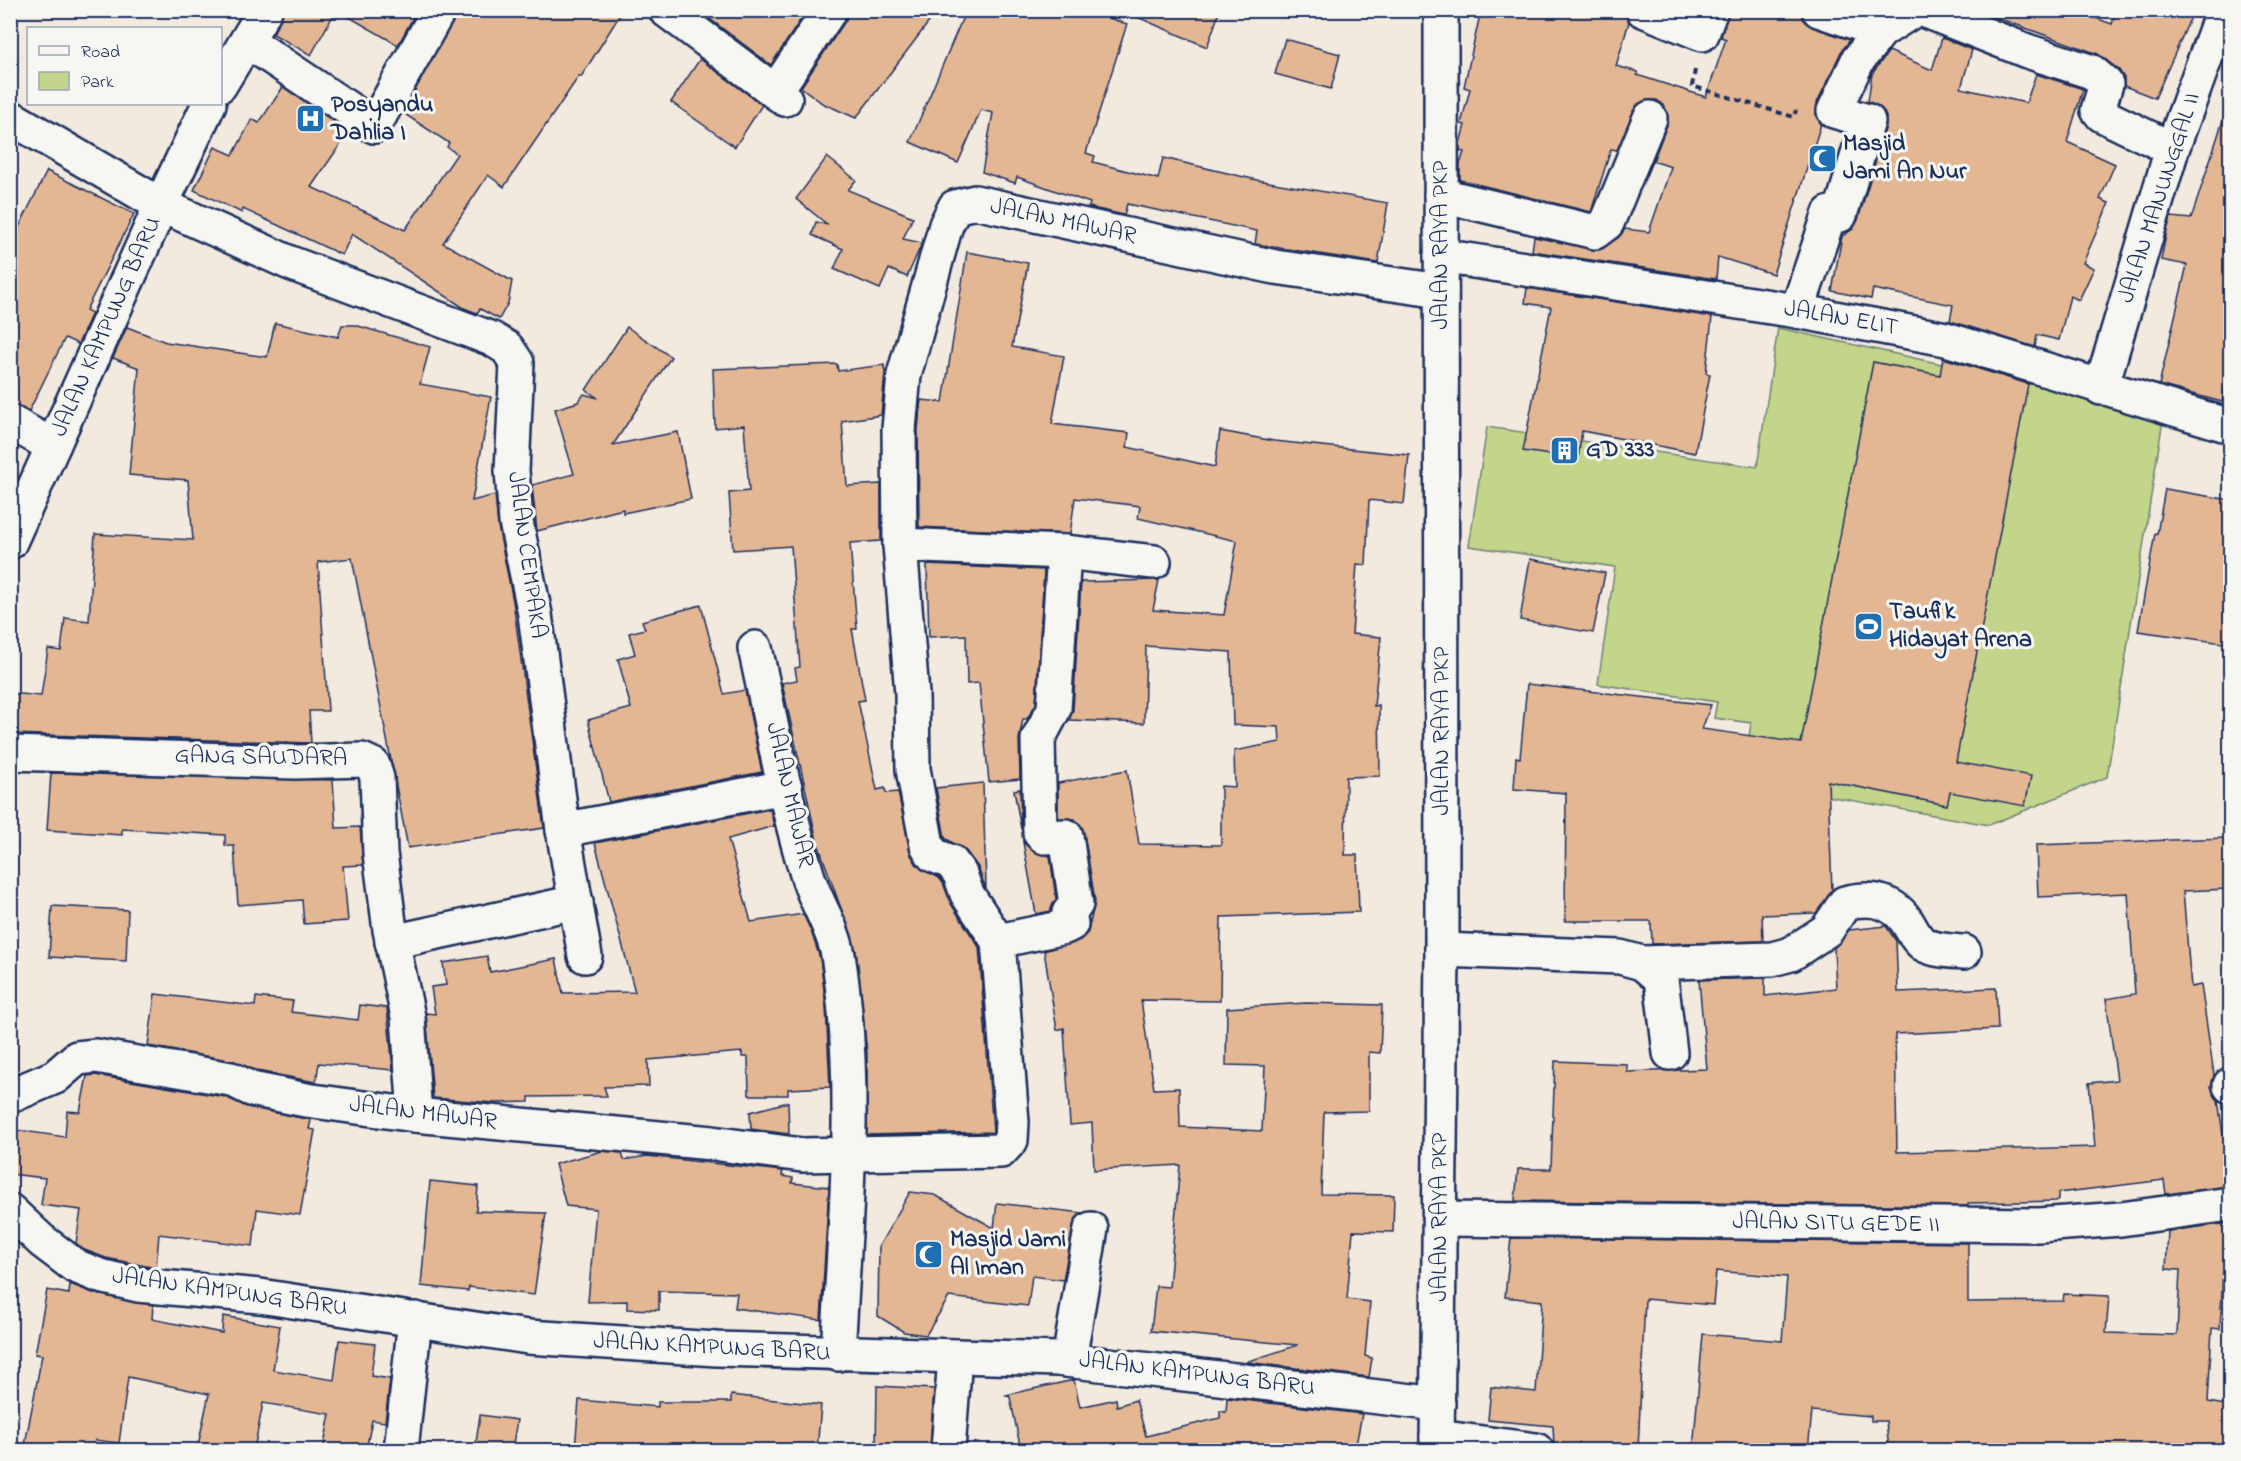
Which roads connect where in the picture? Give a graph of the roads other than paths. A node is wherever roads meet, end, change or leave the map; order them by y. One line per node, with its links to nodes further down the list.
1 (265, 10): 13 (street)
2 (439, 10): 13 (street)
3 (666, 10): 4 (street)
4 (830, 10)
5 (1441, 10): 19 (street, JALAN RAYA PKP)
6 (1643, 10): 10 (street)
7 (1819, 10): 12 (street)
8 (1914, 10): 12 (street)
9 (1923, 10): 18 (street)
10 (1707, 22)
11 (2223, 28): 18 (street, JALAN MANUNGGAL II)
12 (1881, 31): 23 (street)
13 (247, 41): 14 (street)
14 (222, 82)
15 (209, 105): 20 (street)
16 (10, 117): 20 (street, JALAN KAMPUNG BARU)
17 (1650, 118): 19 (street)
18 (2172, 149): 24 (street, JALAN MANUNGGAL II)
19 (1441, 195): 21 (street, JALAN RAYA PKP)
20 (161, 205): 27 (street, JALAN KAMPUNG BARU); 35 (street, JALAN CEMPAKA)
21 (1441, 256): 22 (street, JALAN RAYA PKP); 23 (street, JALAN ELIT)
22 (1441, 291): 29 (street, JALAN MAWAR); 39 (street, JALAN RAYA PKP)
23 (1797, 310): 24 (street, JALAN ELIT)
24 (2101, 387): 26 (street, JALAN ELIT)
25 (10, 422): 27 (street)
26 (2230, 426)
27 (53, 446): 28 (street, JALAN KAMPUNG BARU)
28 (10, 542)
29 (900, 545): 30 (street); 37 (street, JALAN MAWAR)
30 (1064, 552): 31 (street); 37 (street)
31 (1154, 562)
32 (755, 648): 34 (street, JALAN MAWAR)
33 (10, 753): 38 (street, GANG SAUDARA)
34 (785, 787): 35 (street); 46 (street, JALAN MAWAR)
35 (563, 830): 36 (street, JALAN CEMPAKA)
36 (576, 902): 38 (street); 41 (street, JALAN CEMPAKA)
37 (998, 941): 46 (street, JALAN MAWAR)
38 (392, 942): 45 (street, GANG SAUDARA)
39 (1442, 950): 42 (street); 49 (street, JALAN RAYA PKP)
40 (1964, 952): 42 (street)
41 (585, 956)
42 (1642, 963): 43 (street)
43 (1670, 1053)
44 (10, 1096): 45 (street, JALAN MAWAR)
45 (416, 1114): 46 (street, JALAN MAWAR)
46 (850, 1154): 52 (street, JALAN MAWAR)
47 (2230, 1204): 49 (street, JALAN SITU GEDE II)
48 (10, 1211): 51 (street, JALAN KAMPUNG BARU)
49 (1440, 1219): 55 (street, JALAN RAYA PKP)
50 (1091, 1229): 54 (street)
51 (415, 1319): 52 (street, JALAN KAMPUNG BARU); 57 (street)
52 (838, 1354): 53 (street, JALAN KAMPUNG BARU)
53 (955, 1358): 54 (street, JALAN KAMPUNG BARU); 58 (street)
54 (1069, 1360): 55 (street, JALAN KAMPUNG BARU)
55 (1438, 1404): 56 (street, JALAN RAYA PKP)
56 (1437, 1444): 59 (street)
57 (401, 1450)
58 (948, 1450)
59 (1536, 1450)

